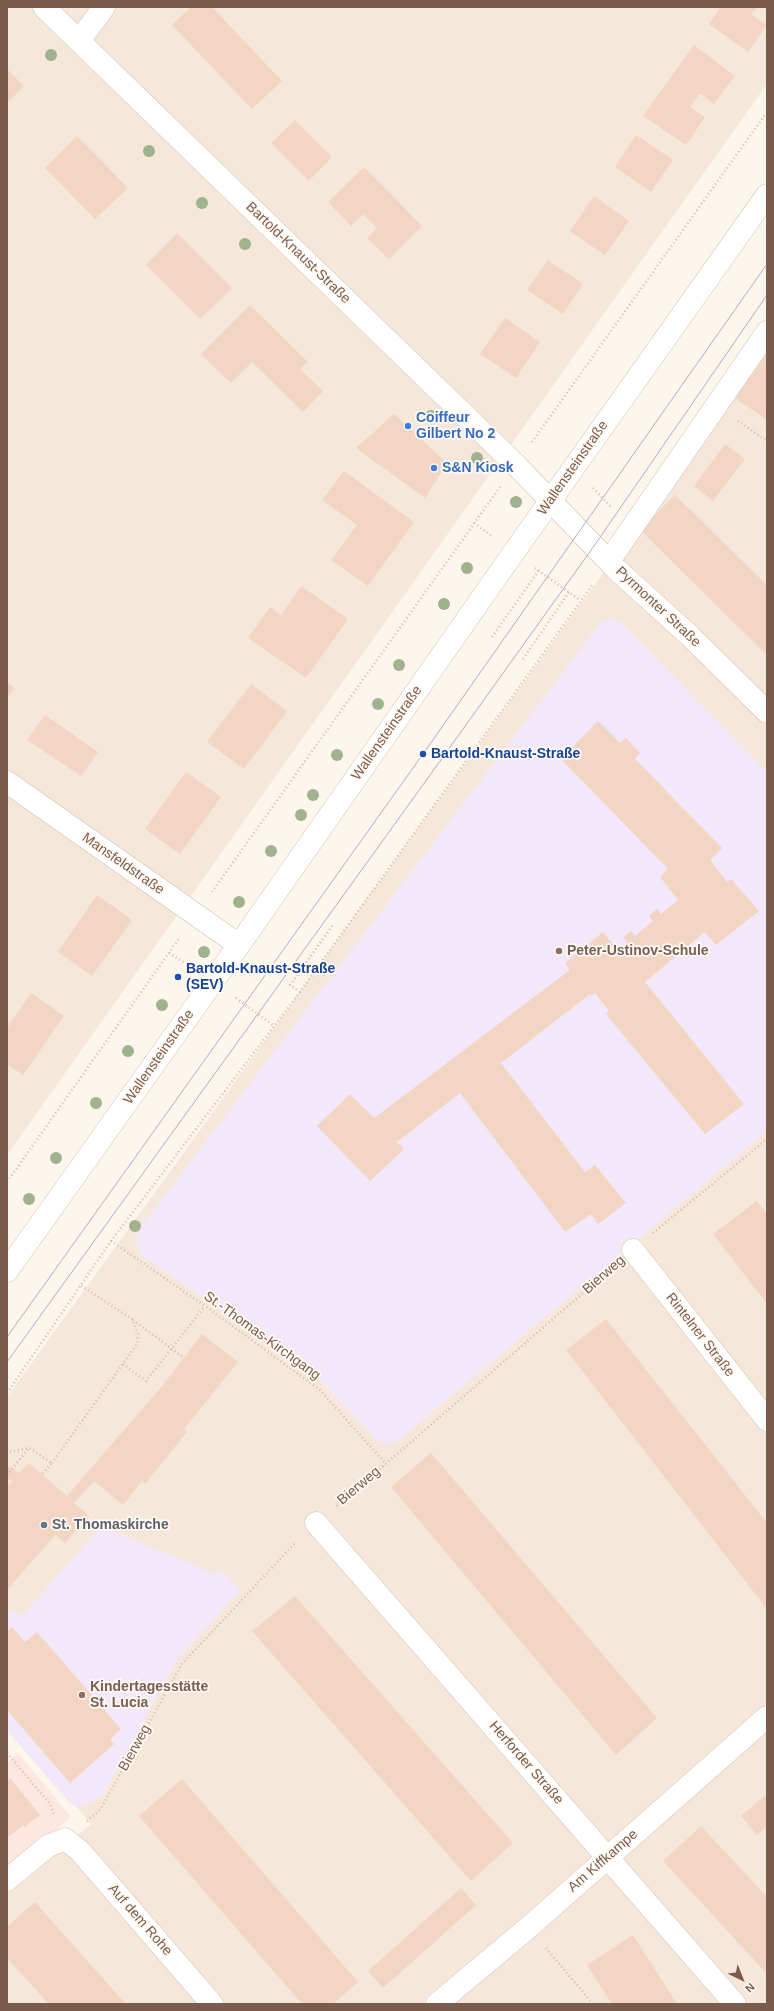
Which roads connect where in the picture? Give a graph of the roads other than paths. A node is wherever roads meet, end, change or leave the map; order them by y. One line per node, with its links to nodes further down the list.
1 (44, 7): 3 (street, Bartold-Knaust-Straße)
2 (104, 7): 3 (street)
3 (79, 41): 6 (street, Bartold-Knaust-Straße)
4 (767, 195): 6 (street, Wallensteinstraße)
5 (767, 332): 7 (street)
6 (550, 500): 7 (street, Pyrmonter Straße); 10 (street, Wallensteinstraße)
7 (609, 561): 8 (street, Pyrmonter Straße)
8 (767, 712)
9 (7, 782): 10 (street, Mansfeldstraße)
10 (239, 945): 12 (street, Wallensteinstraße)
11 (633, 1250): 13 (street, Rintelner Straße)
12 (7, 1271)
13 (767, 1420)
14 (316, 1523): 16 (street, Herforder Straße)
15 (767, 1717): 16 (street, Am Kiffkampe)
16 (608, 1856): 19 (street, Am Kiffkampe); 20 (street, Herforder Straße)
17 (7, 1880): 18 (street, Auf dem Rohe)
18 (212, 2004)
19 (437, 2004)
20 (735, 2004)

